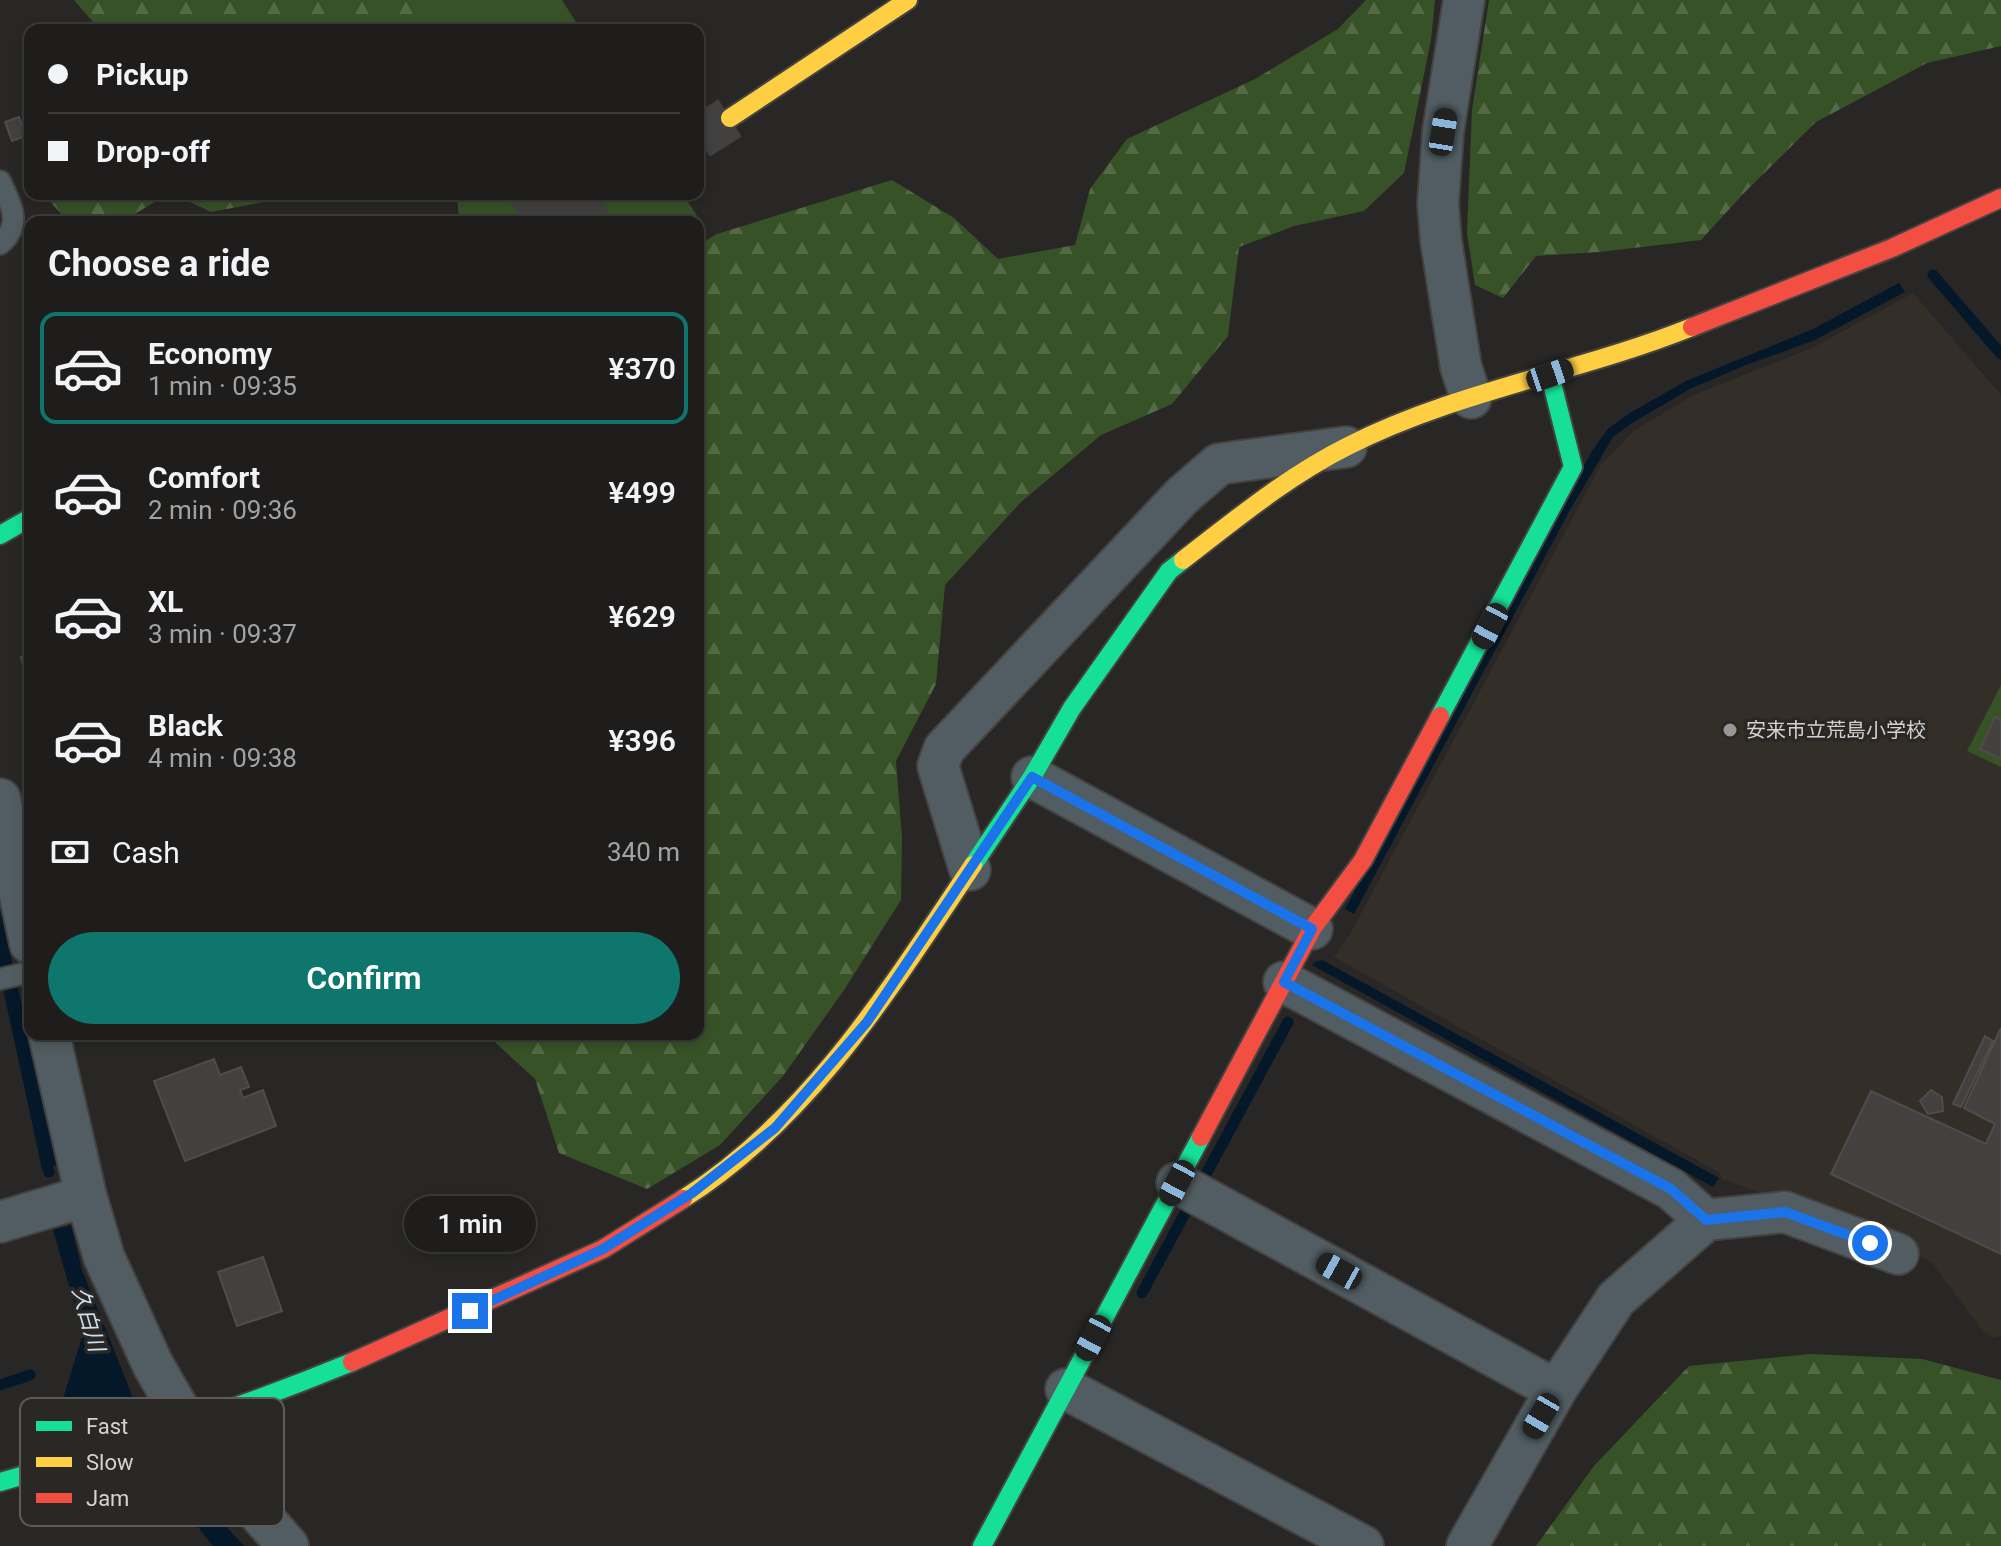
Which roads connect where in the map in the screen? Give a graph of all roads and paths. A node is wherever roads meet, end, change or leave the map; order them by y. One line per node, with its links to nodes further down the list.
1 (908, 0): 3 (main road)
2 (1464, 0): 8 (street)
3 (730, 118)
4 (0, 181): 6 (lane)
5 (2001, 198): 7 (main road)
6 (0, 244)
7 (1550, 375): 8 (main road); 15 (main road)
8 (1471, 398): 9 (main road)
9 (1347, 446): 12 (main road); 14 (street)
10 (24, 521): 11 (main road)
11 (0, 535)
12 (1032, 777): 14 (main road); 15 (street)
13 (0, 799): 16 (street)
14 (970, 870): 29 (main road)
15 (1312, 929): 19 (main road)
16 (24, 935)
17 (24, 966): 18 (lane)
18 (0, 979)
19 (1284, 982): 21 (main road); 23 (street)
20 (50, 1040): 22 (street)
21 (1177, 1183): 26 (main road); 27 (street)
22 (86, 1196): 24 (street); 28 (street)
23 (1706, 1220): 25 (street); 27 (street)
24 (0, 1222)
25 (1898, 1254)
26 (1066, 1389): 34 (main road); 35 (street)
27 (1556, 1390): 36 (street)
28 (163, 1398)
29 (260, 1398)
30 (20, 1476): 31 (main road)
31 (0, 1482)
32 (270, 1526): 33 (street)
33 (288, 1546)
34 (982, 1546)
35 (1363, 1546)
36 (1467, 1546)

